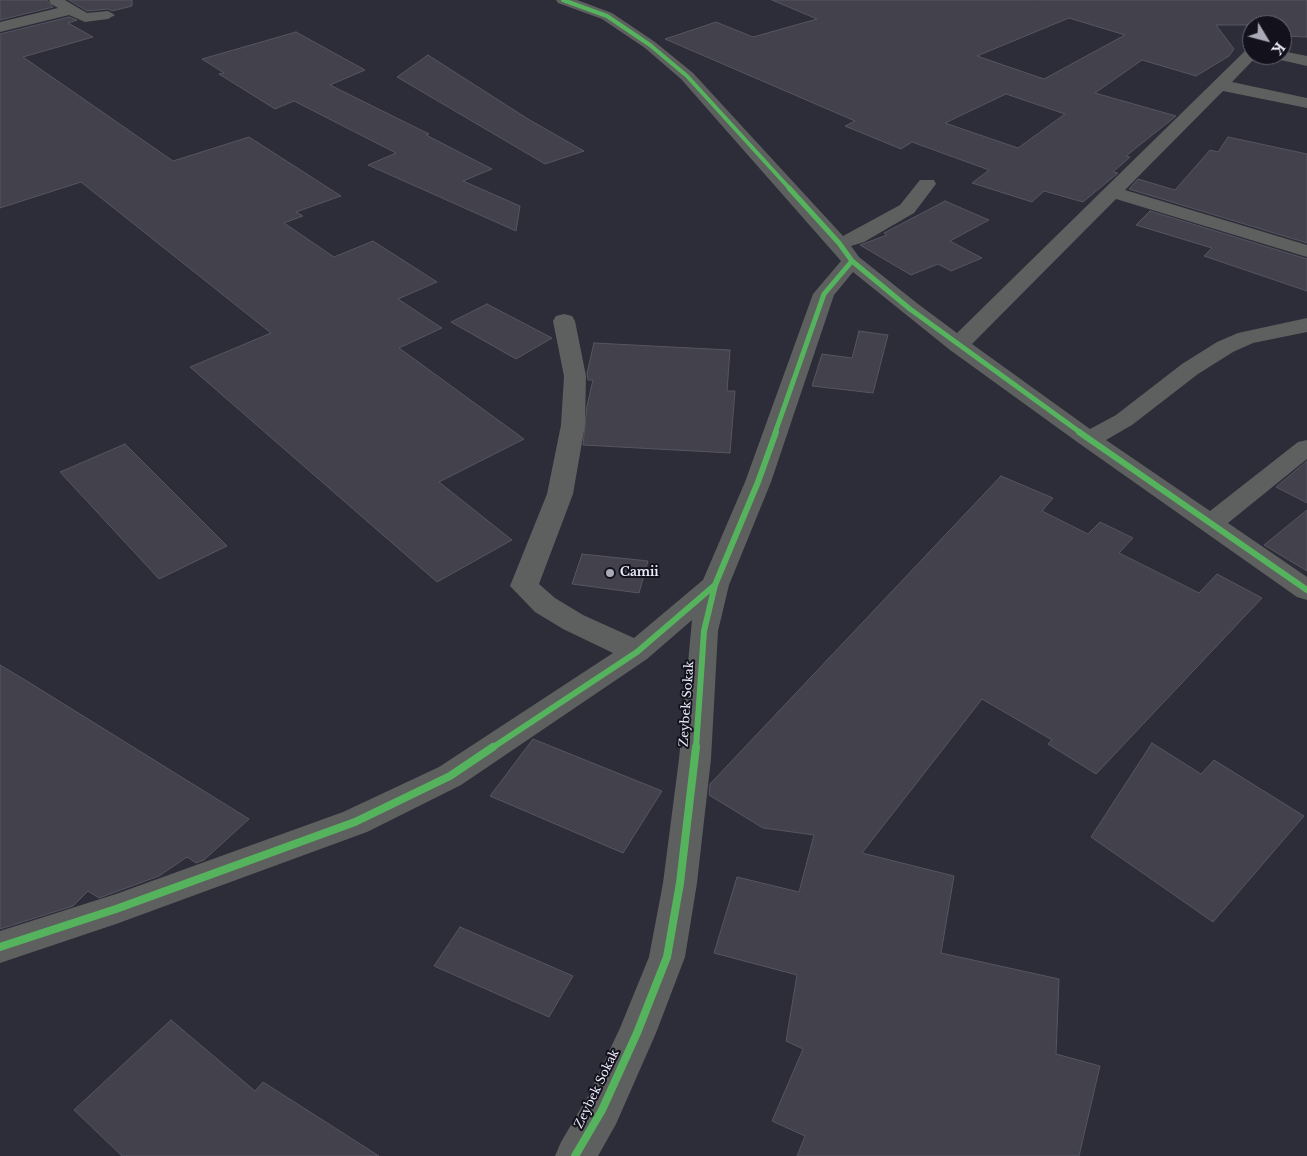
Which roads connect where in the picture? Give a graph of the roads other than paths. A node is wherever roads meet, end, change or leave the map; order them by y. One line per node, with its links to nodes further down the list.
1 (55, 0): 3 (street)
2 (563, 0): 14 (street)
3 (70, 10): 4 (street); 5 (street)
4 (108, 15)
5 (0, 27)
6 (1292, 58): 7 (street)
7 (1307, 61)
8 (1242, 63): 9 (street)
9 (1220, 85): 10 (street); 12 (street)
10 (1307, 103)
11 (927, 184): 14 (street)
12 (1113, 192): 13 (street); 17 (street)
13 (1307, 251)
14 (845, 252): 17 (street); 23 (street, Zeybek Sokak)
15 (564, 320): 25 (street)
16 (1307, 325): 18 (street)
17 (958, 345): 18 (street)
18 (1089, 439): 20 (street)
19 (1307, 447): 20 (street)
20 (1210, 524): 21 (street)
21 (1261, 559): 22 (street); 24 (street)
22 (1307, 581)
23 (715, 585): 25 (street); 27 (street, Zeybek Sokak)
24 (1307, 590)
25 (637, 652): 26 (street)
26 (0, 947)
27 (575, 1156)

